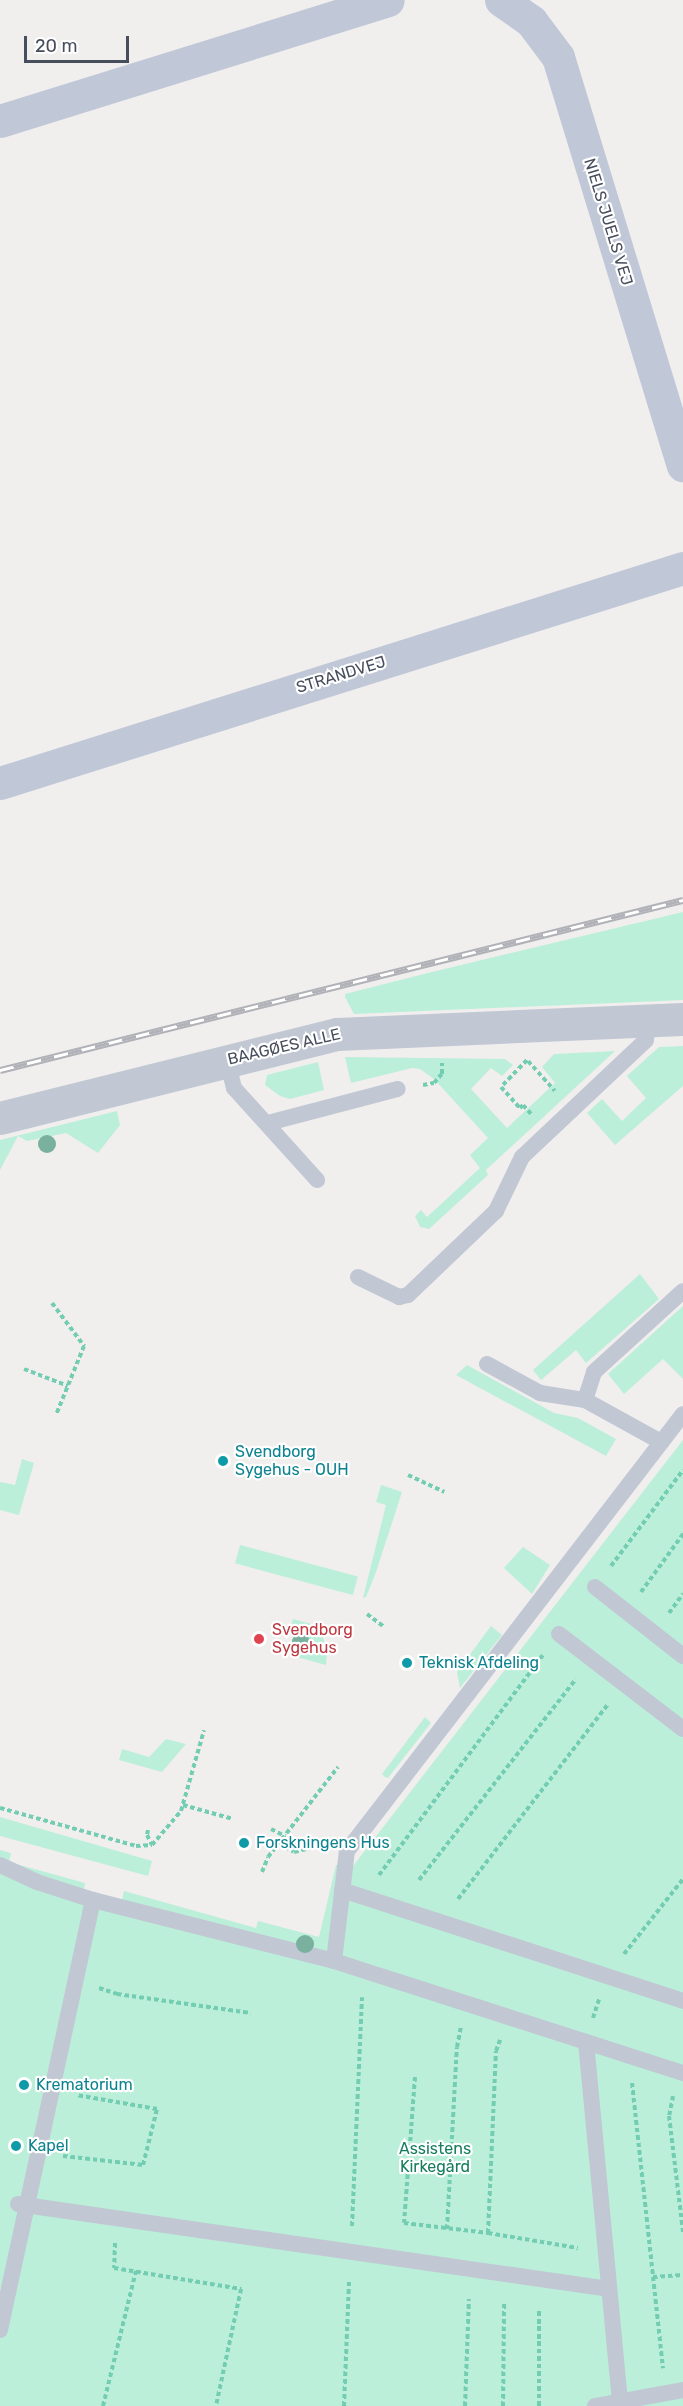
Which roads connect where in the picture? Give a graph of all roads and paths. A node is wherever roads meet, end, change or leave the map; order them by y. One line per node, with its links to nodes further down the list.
1 (388, 0): 3 (street)
2 (501, 0): 4 (street, NIELS JUELS VEJ)
3 (0, 121)
4 (683, 465)
5 (683, 568): 6 (street, STRANDVEJ)
6 (0, 783)
7 (683, 1019): 8 (street, BAAGØES ALLE)
8 (648, 1021): 9 (street, BAAGØES ALLE); 15 (lane)
9 (527, 1027): 10 (street, BAAGØES ALLE); 11 (path)
10 (227, 1060): 17 (street, BAAGØES ALLE); 18 (lane)
11 (527, 1060): 15 (path); 16 (path)
12 (439, 1077): 13 (path)
13 (434, 1083)
14 (398, 1089): 18 (lane)
15 (570, 1109): 20 (lane)
16 (532, 1115)
17 (0, 1118)
18 (268, 1123): 19 (lane)
19 (317, 1180)
20 (358, 1277)
21 (683, 1291): 26 (lane)
22 (52, 1303): 25 (path)
23 (487, 1364): 26 (lane)
24 (24, 1369): 25 (path)
25 (68, 1386): 28 (path)
26 (585, 1400): 29 (lane)
27 (683, 1414): 29 (lane)
28 (56, 1415)
29 (661, 1442): 57 (lane)
30 (683, 1470): 34 (path)
31 (408, 1474): 32 (path)
32 (444, 1492)
33 (683, 1534): 35 (path)
34 (595, 1587): 35 (lane)
35 (627, 1612): 39 (lane)
36 (367, 1614): 37 (path)
37 (384, 1627)
38 (559, 1634): 40 (lane); 58 (path)
39 (683, 1656)
40 (591, 1659): 41 (lane); 56 (path)
41 (624, 1684): 42 (lane); 59 (path)
42 (683, 1729)
43 (204, 1730): 45 (path)
44 (338, 1767): 50 (path)
45 (183, 1805): 47 (path); 52 (path)
46 (0, 1808): 52 (path)
47 (232, 1819)
48 (271, 1829): 50 (path)
49 (148, 1830): 52 (path)
50 (285, 1836): 51 (path)
51 (279, 1843): 53 (path); 55 (path)
52 (152, 1845)
53 (290, 1851)
54 (0, 1865): 60 (lane)
55 (262, 1872)
56 (419, 1880)
57 (342, 1890): 58 (lane); 61 (lane)
58 (370, 1899): 64 (lane)
59 (457, 1899)
60 (93, 1900): 61 (lane); 63 (lane)
61 (334, 1961): 62 (lane)
62 (363, 1970): 65 (lane); 78 (path)
63 (75, 1980): 66 (path); 72 (lane)
64 (683, 2001)
65 (466, 2003): 67 (lane); 75 (path)
66 (251, 2013)
67 (508, 2016): 68 (lane); 77 (path)
68 (586, 2042): 69 (lane); 79 (lane)
69 (629, 2056): 70 (lane); 83 (path)
70 (681, 2072): 76 (path)
71 (415, 2077): 75 (path)
72 (51, 2091): 73 (lane); 73 (path)
73 (38, 2153): 74 (lane)
74 (23, 2205): 78 (lane); 88 (lane)
75 (447, 2229): 77 (path)
76 (683, 2232)
77 (488, 2233): 79 (path)
78 (350, 2253): 84 (lane); 94 (path)
79 (606, 2253): 84 (lane)
80 (114, 2268): 81 (path)
81 (136, 2271): 92 (path); 93 (path)
82 (683, 2274): 83 (path)
83 (653, 2277): 90 (path)
84 (609, 2289): 91 (lane)
85 (470, 2300): 95 (path)
86 (504, 2303): 96 (path)
87 (539, 2308): 97 (path)
88 (0, 2330)
89 (683, 2390): 90 (lane)
90 (665, 2394): 91 (lane)
91 (620, 2401): 98 (lane)
92 (103, 2406)
93 (216, 2406)
94 (344, 2406)
95 (465, 2406)
96 (503, 2406)
97 (538, 2406)
98 (595, 2406)

